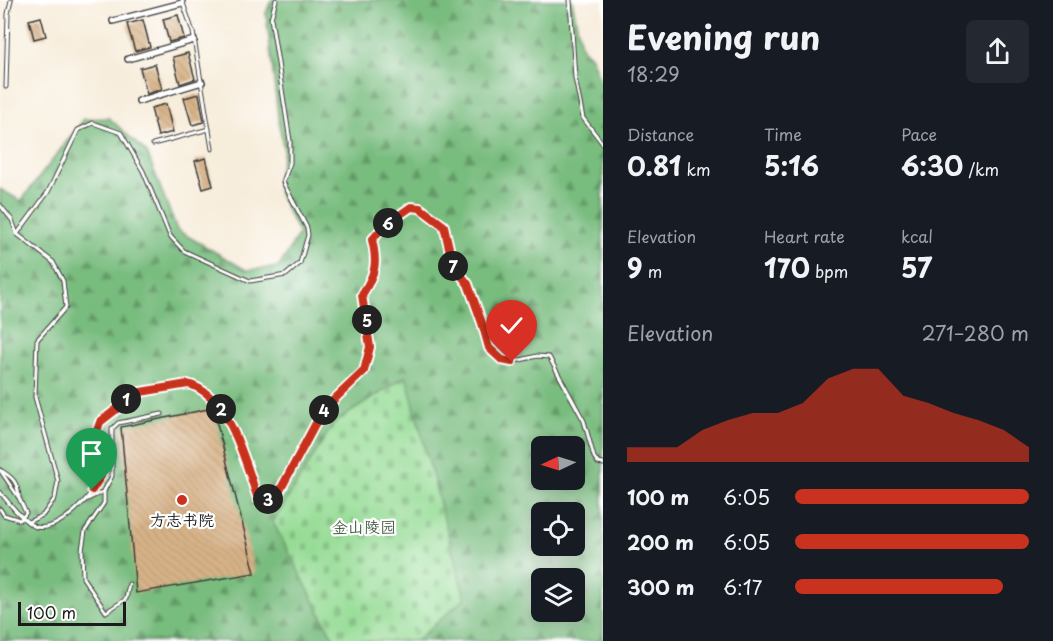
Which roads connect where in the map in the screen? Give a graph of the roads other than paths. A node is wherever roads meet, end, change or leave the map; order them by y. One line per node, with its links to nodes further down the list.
1 (11, 0): 9 (lane)
2 (276, 0): 16 (lane)
3 (570, 0): 13 (lane)
4 (182, 2): 5 (street); 6 (lane)
5 (113, 21)
6 (194, 40): 7 (street); 8 (lane)
7 (128, 59)
8 (202, 82): 10 (street); 11 (lane)
9 (6, 87)
10 (139, 100)
11 (209, 129): 12 (lane); 14 (lane)
12 (153, 144)
13 (603, 144)
14 (212, 149)
15 (0, 205): 16 (lane)
16 (17, 234): 25 (lane)
17 (162, 414): 20 (lane)
18 (603, 464): 22 (lane)
19 (0, 470): 24 (lane)
20 (104, 491): 22 (lane); 26 (lane)
21 (0, 492): 24 (lane)
22 (82, 502): 25 (lane)
23 (0, 509): 24 (lane)
24 (23, 517): 25 (lane)
25 (28, 522)
26 (129, 584)

